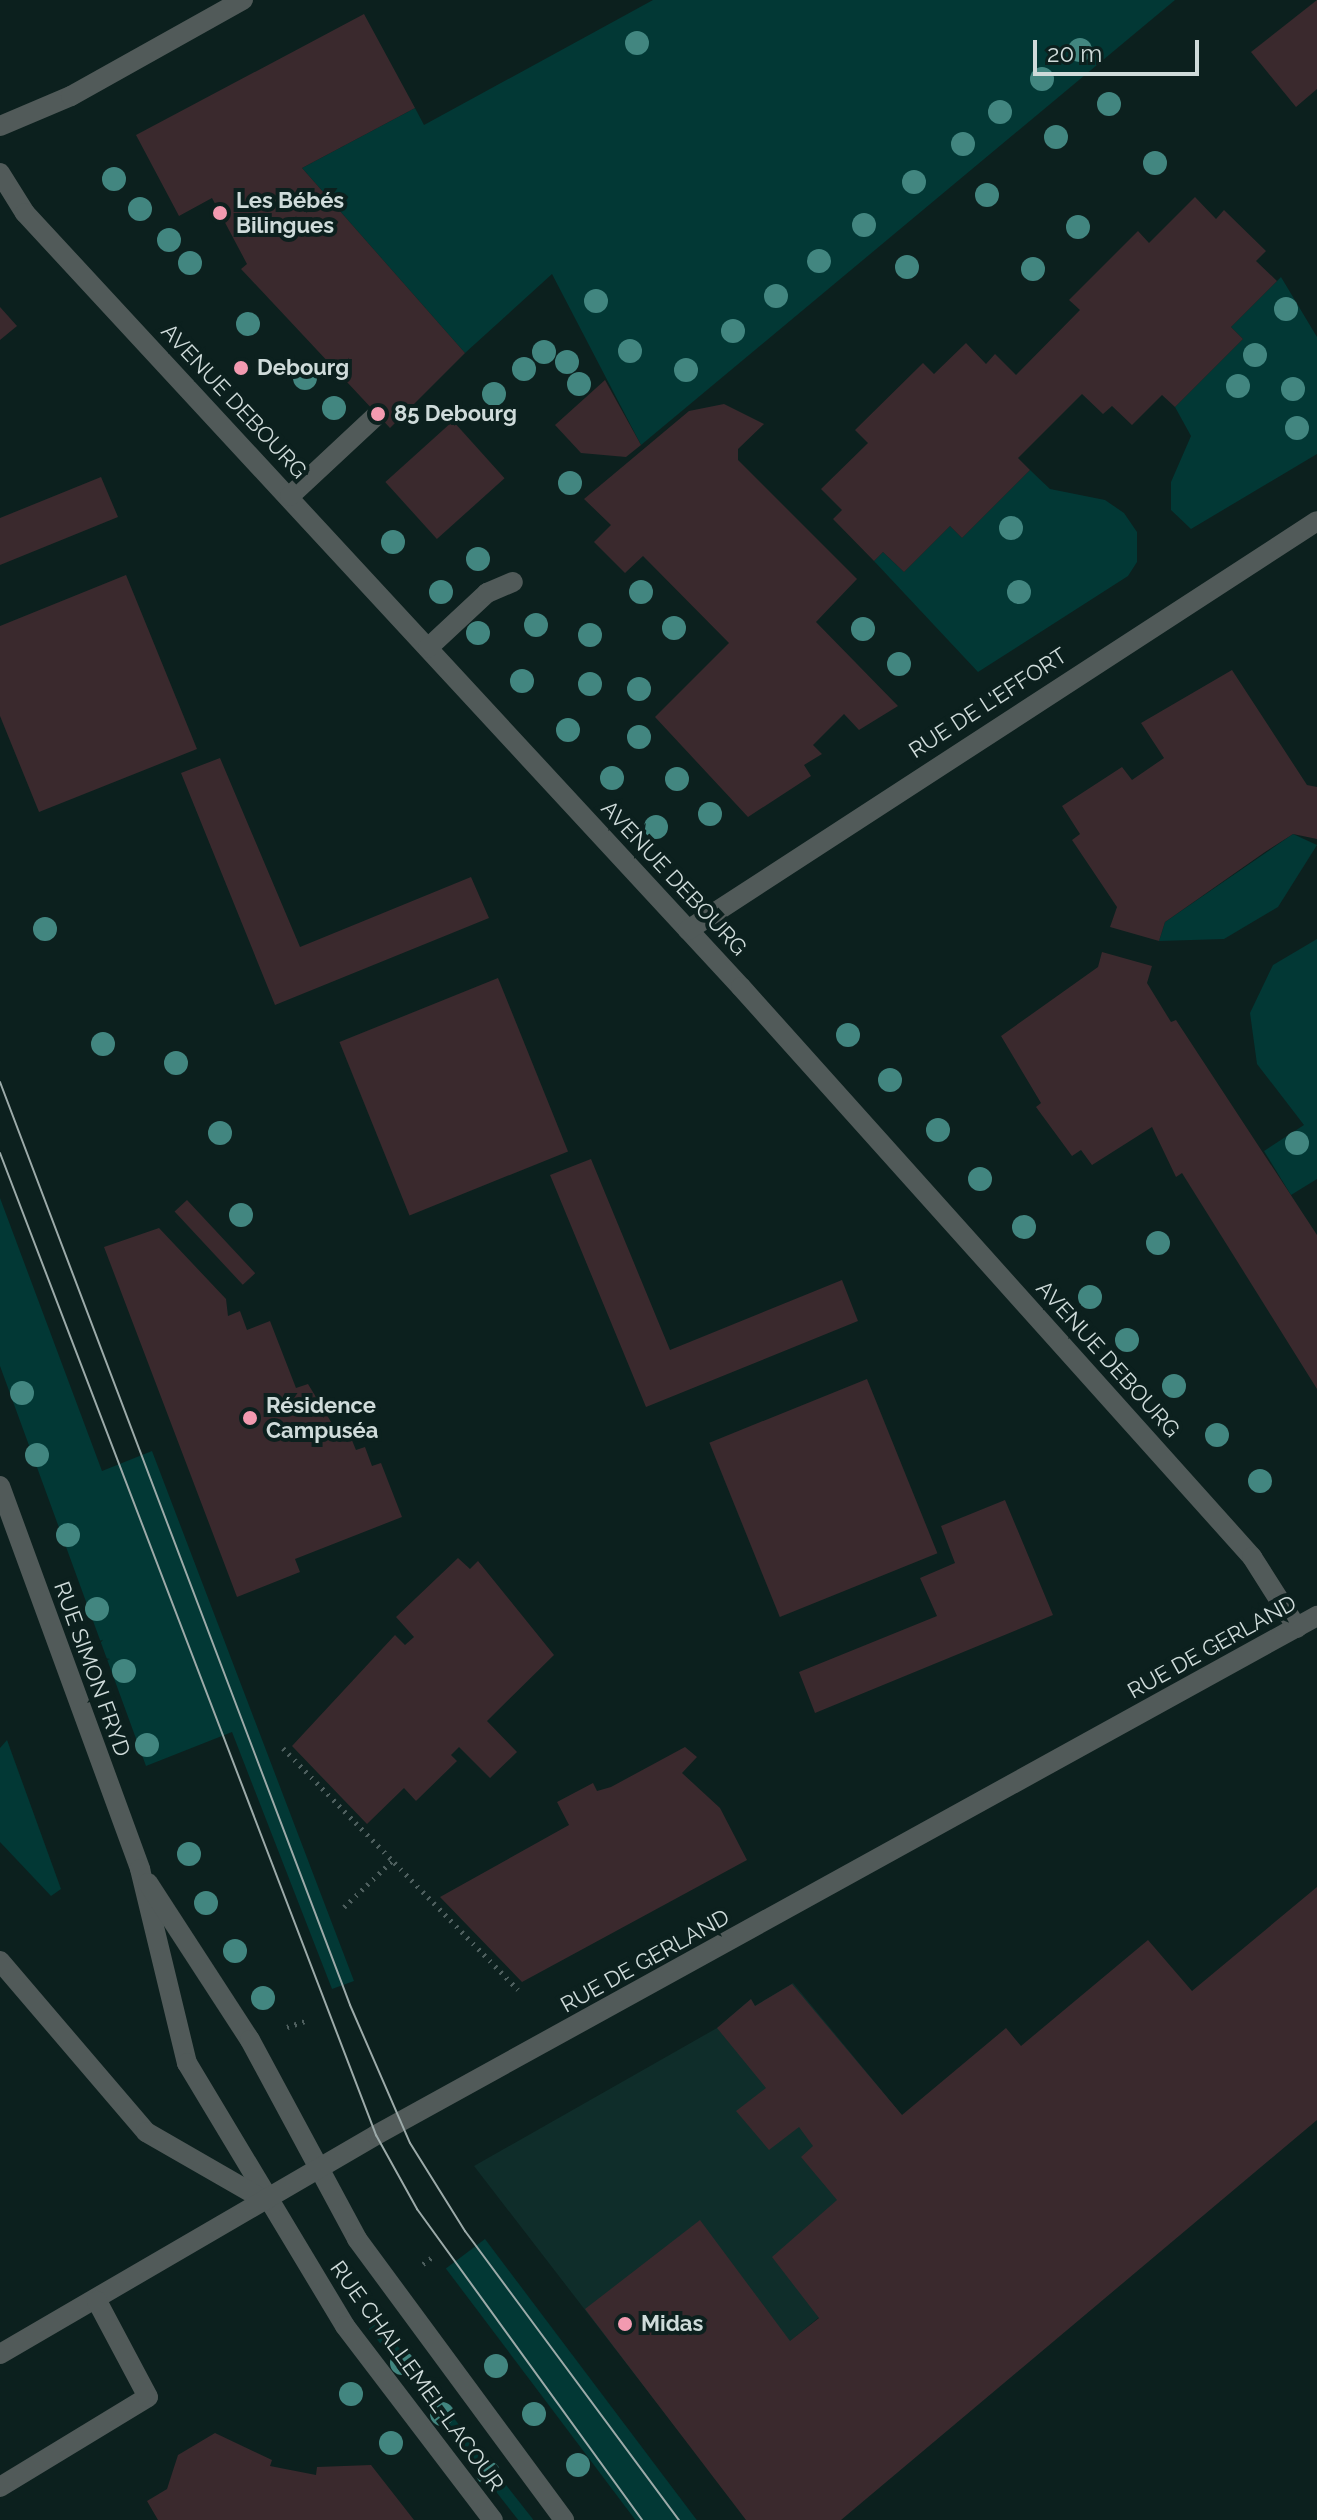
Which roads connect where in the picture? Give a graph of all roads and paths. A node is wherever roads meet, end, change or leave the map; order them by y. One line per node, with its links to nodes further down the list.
1 (243, 0): 2 (street)
2 (0, 126)
3 (0, 173): 5 (street, AVENUE DEBOURG)
4 (378, 414): 5 (street)
5 (290, 496): 8 (street, AVENUE DEBOURG)
6 (1317, 521): 9 (street, RUE DE L'EFFORT)
7 (513, 582): 8 (street)
8 (428, 648): 9 (street, AVENUE DEBOURG)
9 (688, 930): 12 (street, AVENUE DEBOURG)
10 (0, 1486): 15 (street, RUE SIMON FRYD)
11 (1317, 1616): 12 (street, RUE DE GERLAND)
12 (1297, 1628): 19 (street, RUE DE GERLAND)
13 (283, 1748): 14 (path)
14 (392, 1861): 16 (path); 18 (path)
15 (140, 1869): 19 (street, RUE SIMON FRYD); 20 (street, RUE SIMON FRYD)
16 (344, 1907)
17 (0, 1961): 20 (street, RUE CHALLEMEL-LACOUR)
18 (518, 1990)
19 (317, 2169): 20 (street, RUE DE GERLAND); 27 (street, RUE CHALLEMEL-LACOUR)
20 (266, 2201): 23 (street, RUE DE GERLAND); 26 (street, RUE CHALLEMEL-LACOUR)
21 (434, 2256): 22 (path)
22 (423, 2264)
23 (97, 2301): 24 (street, RUE DE GERLAND); 25 (street)
24 (0, 2354)
25 (0, 2487)
26 (493, 2520)
27 (564, 2520)

